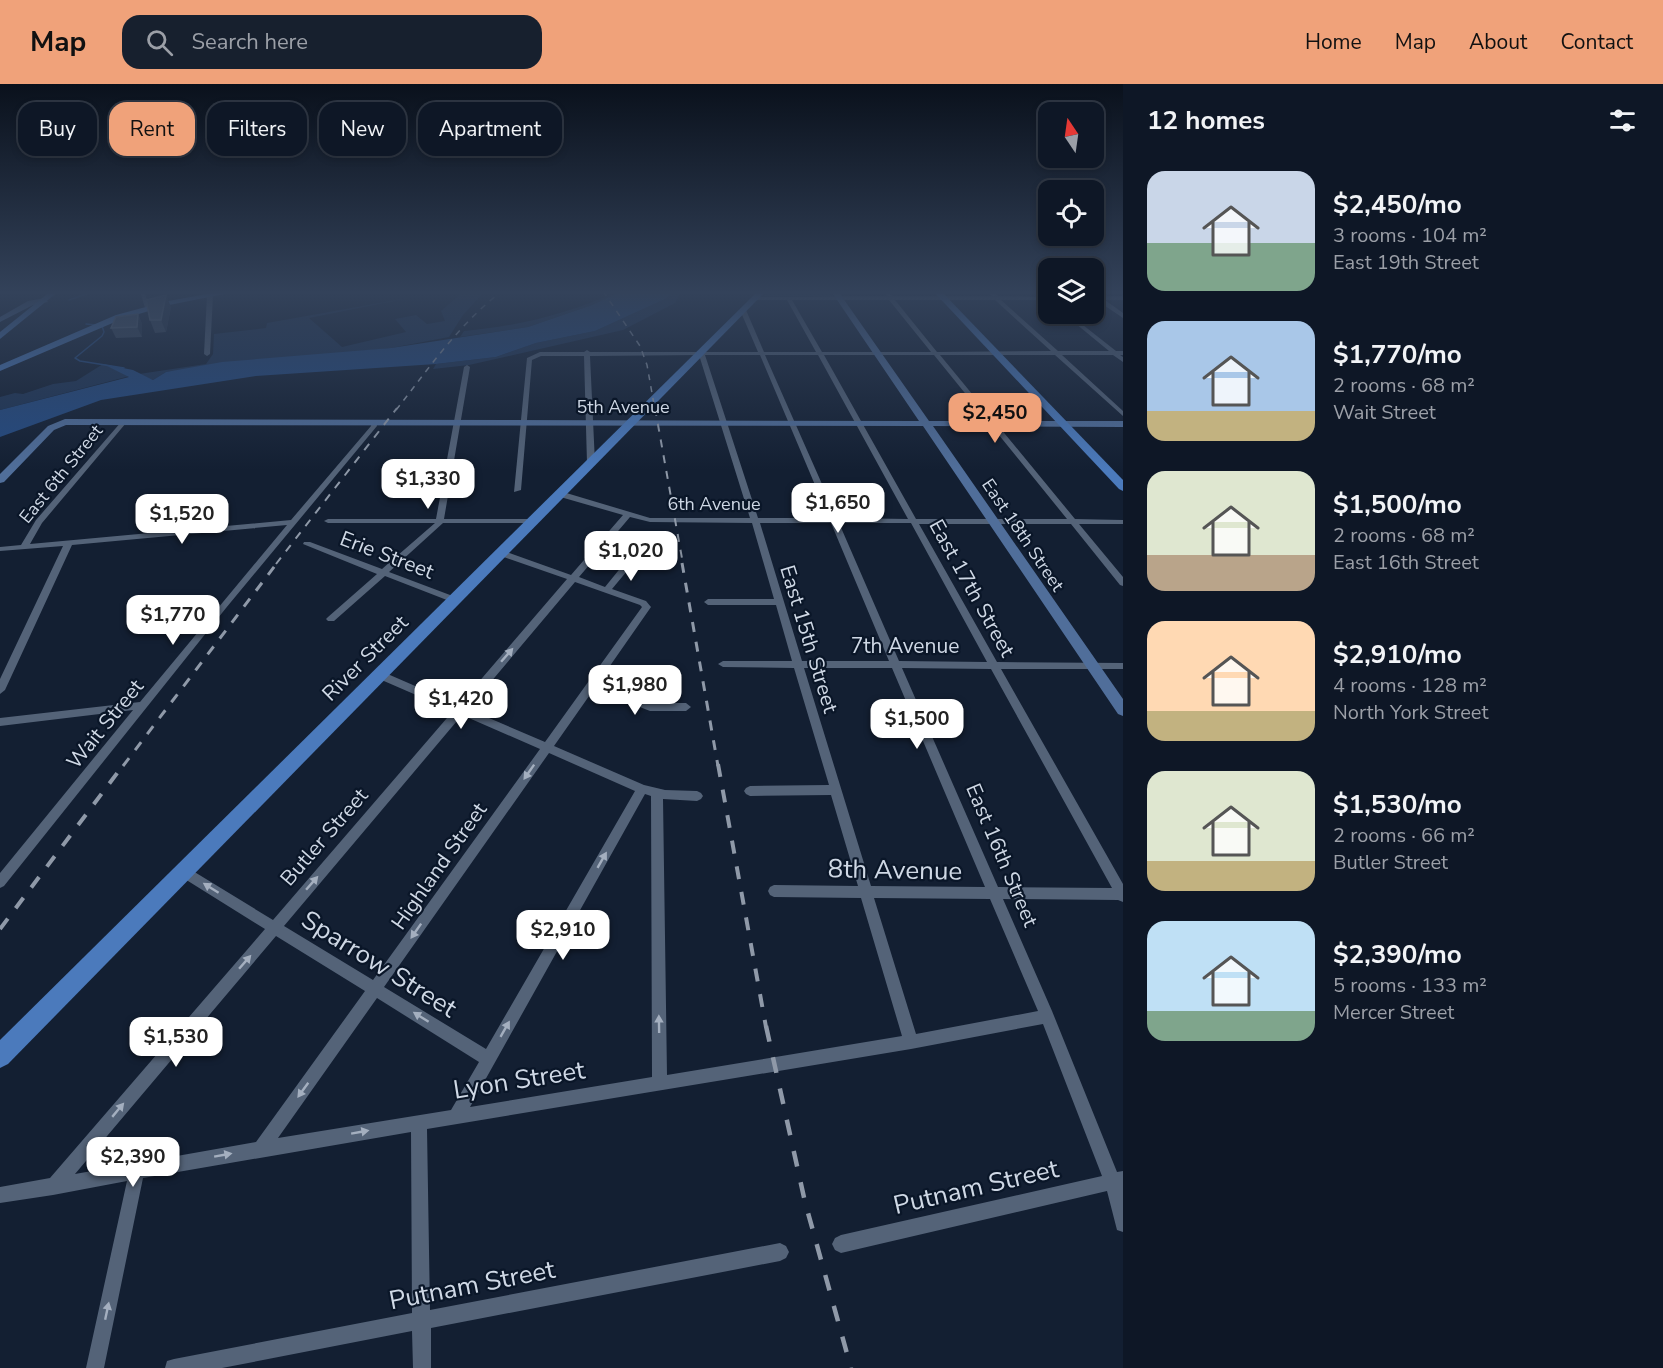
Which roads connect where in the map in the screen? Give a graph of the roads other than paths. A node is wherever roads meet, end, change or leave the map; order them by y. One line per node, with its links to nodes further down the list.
1 (39, 351): 18 (main road)
2 (207, 351): 15 (street)
3 (1054, 351): 12 (street)
4 (1111, 351): 13 (street)
5 (587, 352): 6 (street); 23 (street); 24 (street)
6 (702, 352): 7 (street); 25 (main road, River Street); 26 (street, East 15th Street)
7 (761, 352): 8 (street); 27 (street, East 16th Street)
8 (819, 352): 9 (street); 28 (street, East 17th Street)
9 (877, 352): 10 (street); 29 (main road, East 18th Street)
10 (935, 352): 11 (street); 30 (street)
11 (996, 353): 12 (street); 31 (main road)
12 (1056, 353): 13 (street); 19 (street)
13 (1114, 353): 14 (street); 16 (street)
14 (1123, 353)
15 (207, 354)
16 (1123, 360)
17 (467, 367): 22 (street)
18 (0, 368)
19 (1123, 414)
20 (124, 422): 21 (main road, 5th Avenue); 34 (main road, 5th Avenue); 51 (street, East 6th Street)
21 (374, 422): 22 (main road, 5th Avenue); 43 (street, Wait Street)
22 (457, 423): 23 (main road, 5th Avenue); 39 (street)
23 (523, 423): 24 (main road, 5th Avenue); 36 (street)
24 (591, 423): 25 (main road, 5th Avenue); 33 (street)
25 (631, 423): 26 (main road, 5th Avenue); 33 (main road, River Street)
26 (725, 423): 27 (main road, 5th Avenue); 42 (street, East 15th Street)
27 (792, 423): 28 (main road, 5th Avenue); 44 (street, East 16th Street)
28 (860, 424): 29 (main road, 5th Avenue); 45 (street, East 17th Street)
29 (926, 424): 30 (main road, 5th Avenue); 46 (main road, East 18th Street)
30 (994, 424): 31 (main road, 5th Avenue); 47 (street)
31 (1064, 424): 32 (main road, 5th Avenue); 35 (main road)
32 (1123, 424)
33 (591, 463): 37 (main road, River Street)
34 (0, 480)
35 (1123, 487)
36 (518, 490)
37 (560, 494): 38 (street, 6th Avenue); 41 (main road, River Street)
38 (627, 515): 42 (street, 6th Avenue); 56 (street, Butler Street)
39 (440, 520): 40 (street); 41 (street); 55 (street)
40 (328, 521)
41 (533, 521): 53 (main road, River Street)
42 (754, 521): 44 (street, 6th Avenue); 61 (street, East 15th Street)
43 (292, 522): 49 (street); 72 (street, Wait Street)
44 (835, 522): 45 (street, 6th Avenue); 65 (street, East 16th Street)
45 (915, 522): 46 (street, 6th Avenue); 66 (street, East 17th Street)
46 (994, 522): 47 (street, 6th Avenue); 67 (main road, East 18th Street)
47 (1073, 522): 48 (street, 6th Avenue); 57 (street)
48 (1123, 522)
49 (69, 542): 51 (street); 71 (street)
50 (307, 544): 55 (street, Erie Street)
51 (24, 547): 52 (street)
52 (0, 549)
53 (501, 553): 56 (street); 59 (main road, River Street)
54 (634, 557): 58 (street)
55 (384, 573): 59 (street, Erie Street); 62 (street)
56 (573, 578): 58 (street); 74 (street, Butler Street, one-way to 56)
57 (1123, 583)
58 (607, 590): 70 (street, Highland Street)
59 (455, 600): 69 (main road, River Street)
60 (708, 602): 61 (street)
61 (779, 602): 64 (street, East 15th Street)
62 (331, 620)
63 (723, 664): 64 (street, 7th Avenue)
64 (799, 664): 65 (street, 7th Avenue); 79 (street, East 15th Street)
65 (895, 664): 66 (street, 7th Avenue); 87 (street, East 16th Street)
66 (994, 665): 67 (street, 7th Avenue); 88 (street, East 17th Street)
67 (1093, 665): 68 (street, 7th Avenue); 75 (main road, East 18th Street)
68 (1123, 666)
69 (380, 675): 74 (street); 83 (main road, River Street)
70 (592, 684): 73 (street); 77 (street, Highland Street)
71 (0, 690)
72 (143, 705): 76 (street); 84 (street, Wait Street)
73 (686, 707)
74 (460, 710): 77 (street); 89 (street, Butler Street, one-way to 74)
75 (1123, 710)
76 (0, 722)
77 (547, 748): 78 (street); 90 (street, Highland Street, one-way to 90)
78 (642, 789): 81 (street); 94 (street, one-way to 78)
79 (836, 790): 80 (street); 86 (street, East 15th Street)
80 (750, 791)
81 (657, 794): 82 (street); 95 (street, one-way to 81)
82 (697, 796)
83 (184, 872): 89 (street, Sparrow Street, one-way to 83); 93 (main road, River Street)
84 (0, 882)
85 (774, 891): 86 (street, 8th Avenue)
86 (867, 892): 87 (street, 8th Avenue); 92 (street, East 15th Street)
87 (995, 894): 88 (street, 8th Avenue); 91 (street, East 16th Street)
88 (1123, 895)
89 (274, 927): 90 (street, Sparrow Street); 101 (street, Butler Street, one-way to 89)
90 (375, 989): 94 (street, Sparrow Street, one-way to 90); 98 (street, Highland Street, one-way to 98)
91 (1047, 1016): 92 (street, Lyon Street); 100 (street, East 16th Street)
92 (911, 1042): 95 (street, Lyon Street)
93 (0, 1056)
94 (488, 1059): 96 (street)
95 (660, 1083): 96 (street, Lyon Street)
96 (456, 1116): 97 (street, Lyon Street)
97 (419, 1122): 98 (street, Lyon Street, one-way to 97); 106 (street)
98 (261, 1149): 99 (street, Lyon Street, one-way to 98)
99 (137, 1170): 101 (street, Lyon Street); 107 (street, one-way to 99)
100 (1118, 1180): 103 (street, East 16th Street); 104 (street, Putnam Street)
101 (53, 1187): 102 (street, Lyon Street)
102 (0, 1195)
103 (1123, 1224)
104 (841, 1244)
105 (780, 1252): 106 (street, Putnam Street)
106 (422, 1320): 108 (street, Putnam Street); 109 (street)
107 (95, 1368)
108 (174, 1368)
109 (422, 1368)

